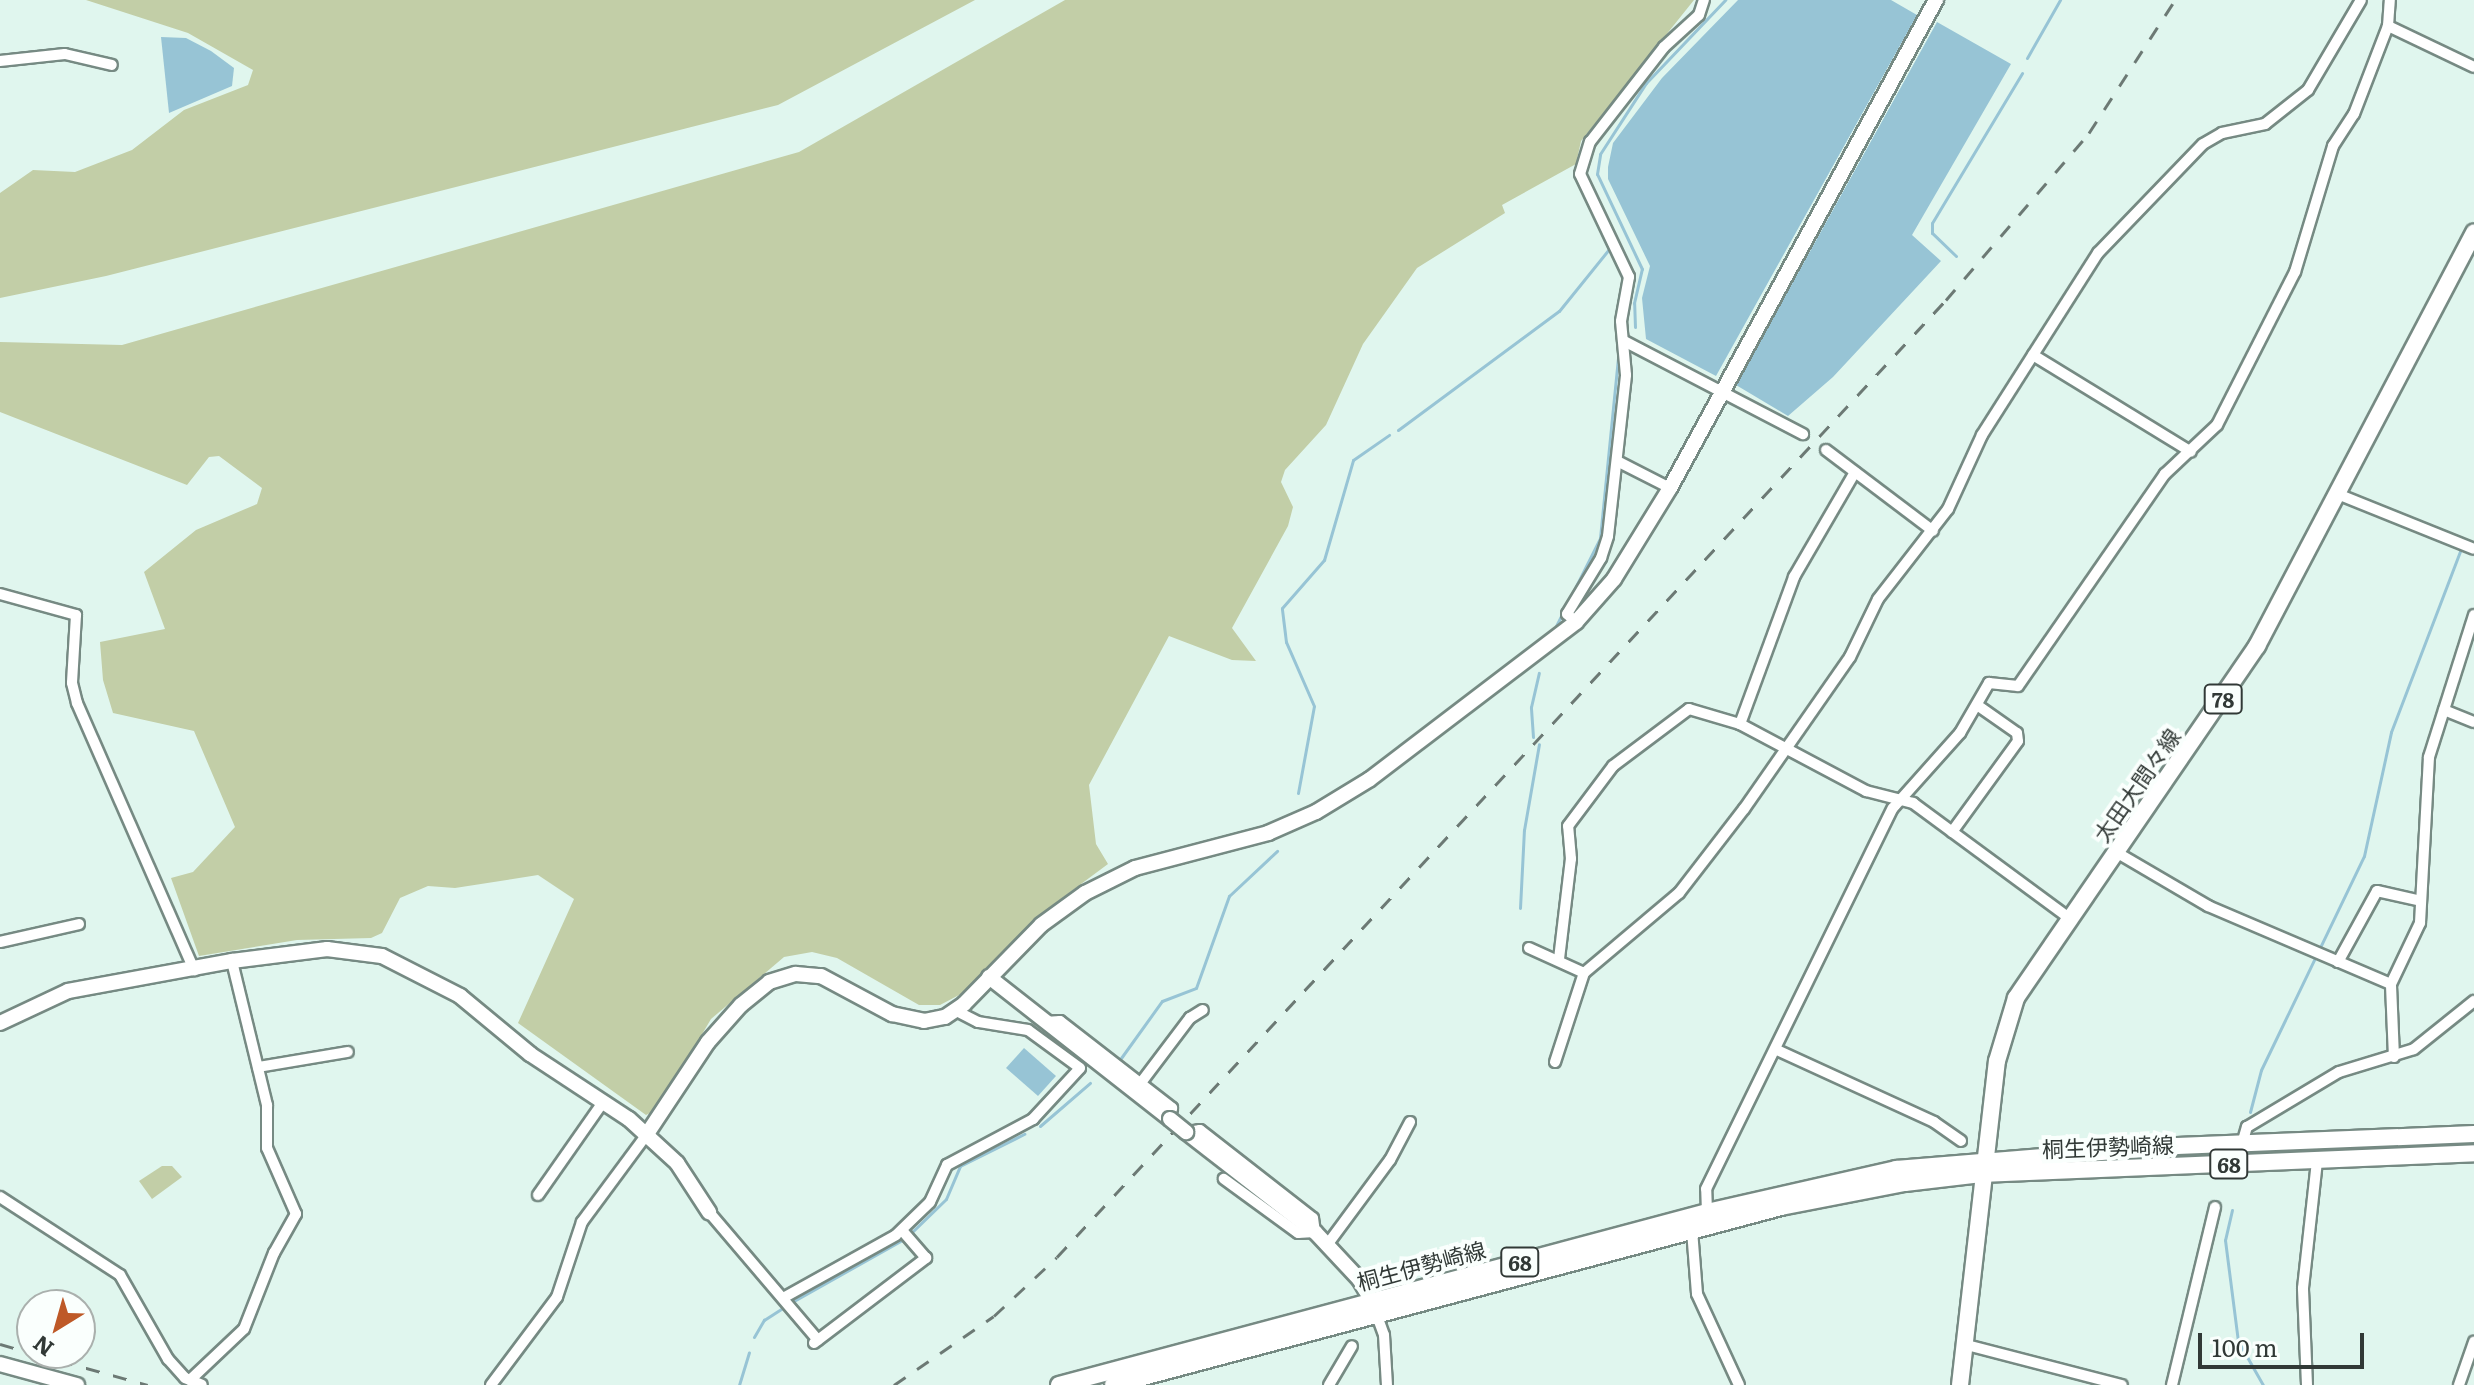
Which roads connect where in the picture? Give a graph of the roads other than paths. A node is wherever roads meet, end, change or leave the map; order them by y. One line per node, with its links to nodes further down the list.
1 (1704, 0): 10 (street)
2 (1936, 0): 12 (street)
3 (2361, 0): 11 (street)
4 (2390, 0): 5 (street)
5 (2388, 26): 8 (street); 15 (street)
6 (0, 61): 7 (street)
7 (112, 65)
8 (2474, 67)
9 (2474, 233): 19 (main road, 太田大間々線 / 78)
10 (1624, 341): 12 (street); 16 (street)
11 (2033, 355): 15 (street); 20 (street)
12 (1723, 391): 13 (street); 18 (street)
13 (1803, 434)
14 (1826, 450): 17 (street)
15 (2191, 452): 25 (street)
16 (1619, 462): 18 (street); 24 (street)
17 (1855, 472): 20 (street); 28 (street)
18 (1670, 488): 24 (street)
19 (2340, 495): 21 (street); 32 (main road, 太田大間々線 / 78)
20 (1933, 531): 29 (street)
21 (2474, 549)
22 (0, 594): 41 (street)
23 (2474, 615): 26 (street)
24 (1576, 622): 43 (street)
25 (1977, 705): 30 (street); 31 (street)
26 (2444, 710): 27 (street); 33 (street)
27 (2474, 722)
28 (1740, 724): 29 (street); 38 (street)
29 (1787, 747): 30 (street); 42 (street)
30 (1902, 799): 31 (street); 50 (street)
31 (1952, 832): 34 (street)
32 (2116, 852): 34 (main road, 太田大間々線 / 78); 40 (street)
33 (2421, 901): 40 (street); 44 (street)
34 (2069, 918): 65 (main road, 太田大間々線 / 78)
35 (79, 924): 36 (street)
36 (0, 942)
37 (1529, 948): 38 (street)
38 (1559, 959): 42 (street)
39 (232, 961): 41 (street); 54 (street); 56 (street)
40 (2338, 962): 44 (street)
41 (194, 970): 49 (street)
42 (1584, 973): 53 (street)
43 (989, 977): 47 (street); 48 (street)
44 (2391, 984): 52 (street)
45 (2474, 1001): 52 (street)
46 (1203, 1010): 55 (street)
47 (956, 1011): 59 (street); 72 (street)
48 (1045, 1022): 55 (street); 57 (street)
49 (0, 1023)
50 (1777, 1050): 61 (street); 71 (street)
51 (348, 1052): 54 (street)
52 (2394, 1057): 62 (street)
53 (1555, 1062)
54 (258, 1067): 82 (street)
55 (1140, 1084): 57 (street)
56 (603, 1102): 59 (street); 67 (street)
57 (1170, 1116): 74 (street, bridge)
58 (1410, 1122): 75 (street)
59 (647, 1134): 70 (street); 85 (street)
60 (2474, 1134): 62 (main road, 桐生伊勢崎線 / 68)
61 (1961, 1141)
62 (2242, 1144): 65 (main road, 桐生伊勢崎線 / 68)
63 (2474, 1153): 64 (main road, 桐生伊勢崎線 / 68)
64 (2317, 1162): 65 (main road, 桐生伊勢崎線 / 68); 94 (street)
65 (1984, 1168): 71 (main road, 桐生伊勢崎線 / 68); 73 (main road, 桐生伊勢崎線 / 68); 79 (main road, 太田大間々線 / 78)
66 (1224, 1179): 74 (street)
67 (538, 1195)
68 (0, 1197): 82 (street)
69 (2215, 1207): 93 (street)
70 (709, 1212): 76 (street)
71 (1707, 1212): 77 (main road, 桐生伊勢崎線 / 68)
72 (902, 1230): 76 (street); 76 (street)
73 (1692, 1230): 77 (main road, 桐生伊勢崎線 / 68); 90 (street)
74 (1315, 1232): 75 (street)
75 (1327, 1245): 77 (street)
76 (783, 1298)
77 (1374, 1309): 86 (main road, 桐生伊勢崎線 / 68); 87 (main road, 桐生伊勢崎線 / 68); 89 (street)
78 (2474, 1342): 95 (street)
79 (1963, 1344): 91 (main road, 太田大間々線 / 78); 92 (street)
80 (1352, 1346): 88 (street)
81 (0, 1364): 83 (street)
82 (190, 1380): 84 (street)
83 (77, 1385)
84 (202, 1385)
85 (491, 1385)
86 (1059, 1385)
87 (1113, 1385)
88 (1329, 1385)
89 (1387, 1385)
90 (1739, 1385)
91 (1960, 1385)
92 (2122, 1385)
93 (2172, 1385)
94 (2307, 1385)
95 (2459, 1385)

